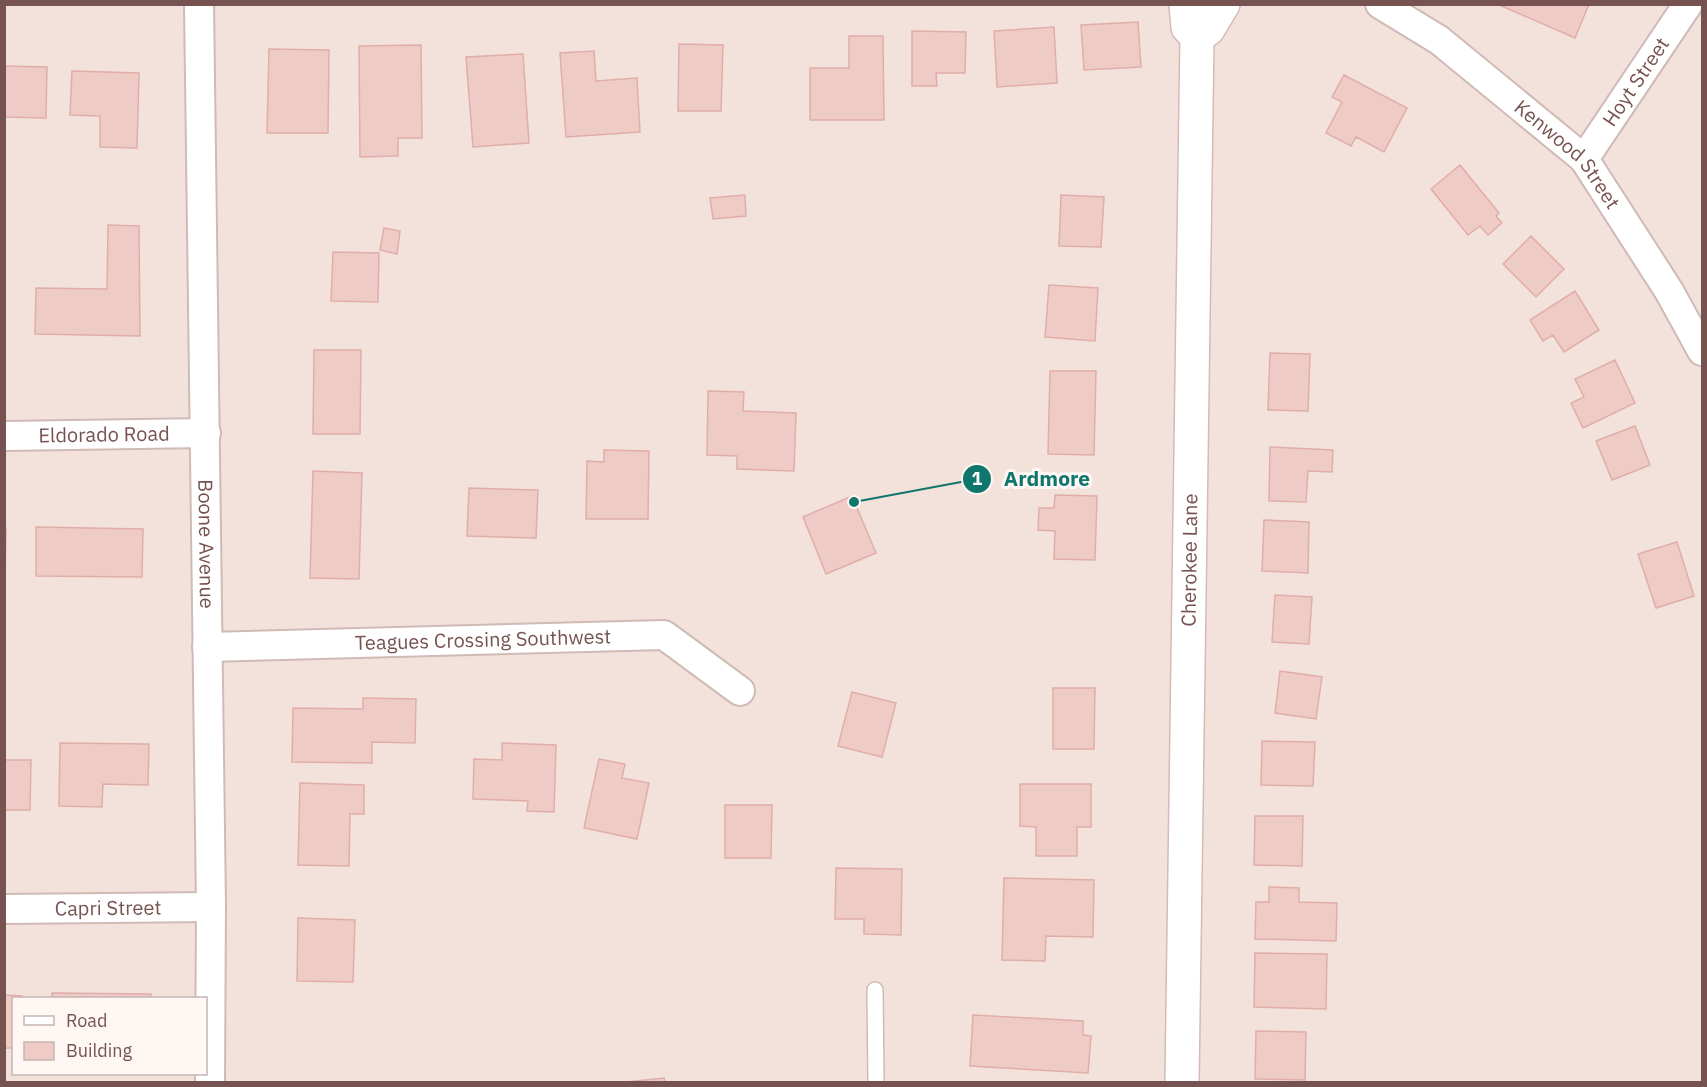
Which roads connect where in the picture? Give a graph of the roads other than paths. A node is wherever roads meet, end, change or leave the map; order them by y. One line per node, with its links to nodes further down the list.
1 (199, 4): 9 (street, Boone Avenue)
2 (1186, 4): 6 (street, Cherokee Lane)
3 (1223, 4): 6 (street)
4 (1380, 4): 7 (street, Kenwood Street)
5 (1688, 4): 7 (street, Hoyt Street)
6 (1197, 37): 18 (street, Cherokee Lane)
7 (1584, 159): 8 (street, Kenwood Street)
8 (1702, 351)
9 (206, 433): 10 (street, Eldorado Road); 11 (street, Boone Avenue)
10 (4, 436)
11 (207, 646): 12 (street, Teagues Crossing Southwest); 13 (street, Boone Avenue)
12 (740, 691)
13 (211, 907): 14 (street, Capri Street); 16 (street, Boone Avenue)
14 (4, 909)
15 (875, 990): 17 (lane)
16 (210, 1083)
17 (876, 1083)
18 (1182, 1083)

